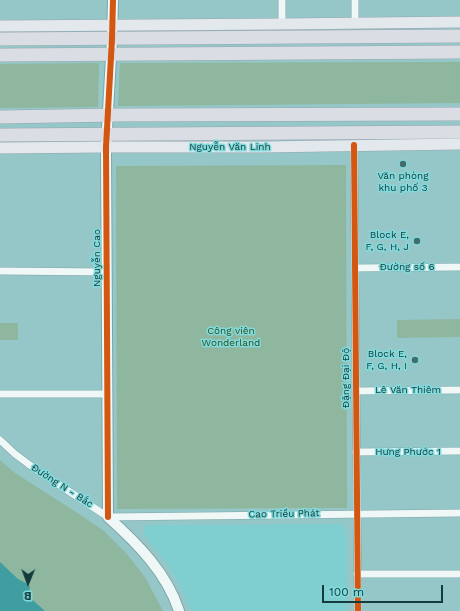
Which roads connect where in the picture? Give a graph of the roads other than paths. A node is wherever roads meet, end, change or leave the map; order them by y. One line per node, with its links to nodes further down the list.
1 (113, 0): 8 (street, Nguyễn Cao)
2 (282, 0): 6 (street)
3 (355, 0): 5 (street)
4 (460, 22): 5 (main road)
5 (356, 23): 6 (main road)
6 (282, 24): 8 (main road)
7 (0, 26): 8 (main road)
8 (112, 26): 11 (street, Nguyễn Cao)
9 (460, 36): 11 (highway)
10 (0, 39): 11 (highway)
11 (112, 39): 14 (street, Nguyễn Cao)
12 (460, 52): 14 (highway)
13 (0, 55): 14 (highway)
14 (111, 55): 16 (street, Nguyễn Cao)
15 (460, 114): 16 (highway)
16 (108, 116): 17 (highway); 21 (street, Nguyễn Cao)
17 (0, 117)
18 (460, 132): 20 (highway, Nguyễn Văn Linh)
19 (0, 136): 21 (highway, Nguyễn Văn Linh)
20 (354, 139): 21 (highway, Nguyễn Văn Linh); 22 (main road, Nguyễn Văn Linh); 25 (street, Đặng Đại Độ)
21 (107, 141): 23 (main road, Nguyễn Văn Linh); 27 (street, Nguyễn Cao)
22 (460, 144)
23 (0, 148)
24 (460, 267): 25 (street, Đường số 6)
25 (355, 268): 29 (street, Đặng Đại Độ)
26 (0, 271): 27 (street)
27 (107, 272): 31 (street, Nguyễn Cao)
28 (460, 390): 29 (street, Lê Văn Thiêm)
29 (356, 391): 34 (street, Đặng Đại Độ)
30 (0, 394): 31 (street)
31 (108, 394): 37 (street, Nguyễn Cao)
32 (0, 440): 37 (street, Đường N - Bắc)
33 (460, 451): 34 (street, Hưng Phước 1)
34 (356, 452): 35 (street, Đặng Đại Độ)
35 (357, 513): 36 (street, Cao Triều Phát); 37 (street, Cao Triều Phát); 38 (street, Đặng Đại Độ)
36 (460, 513)
37 (108, 517): 40 (street, Đường N - Bắc)
38 (357, 574): 39 (street); 41 (street, Đặng Đại Độ)
39 (460, 574)
40 (179, 611)
41 (358, 611)

